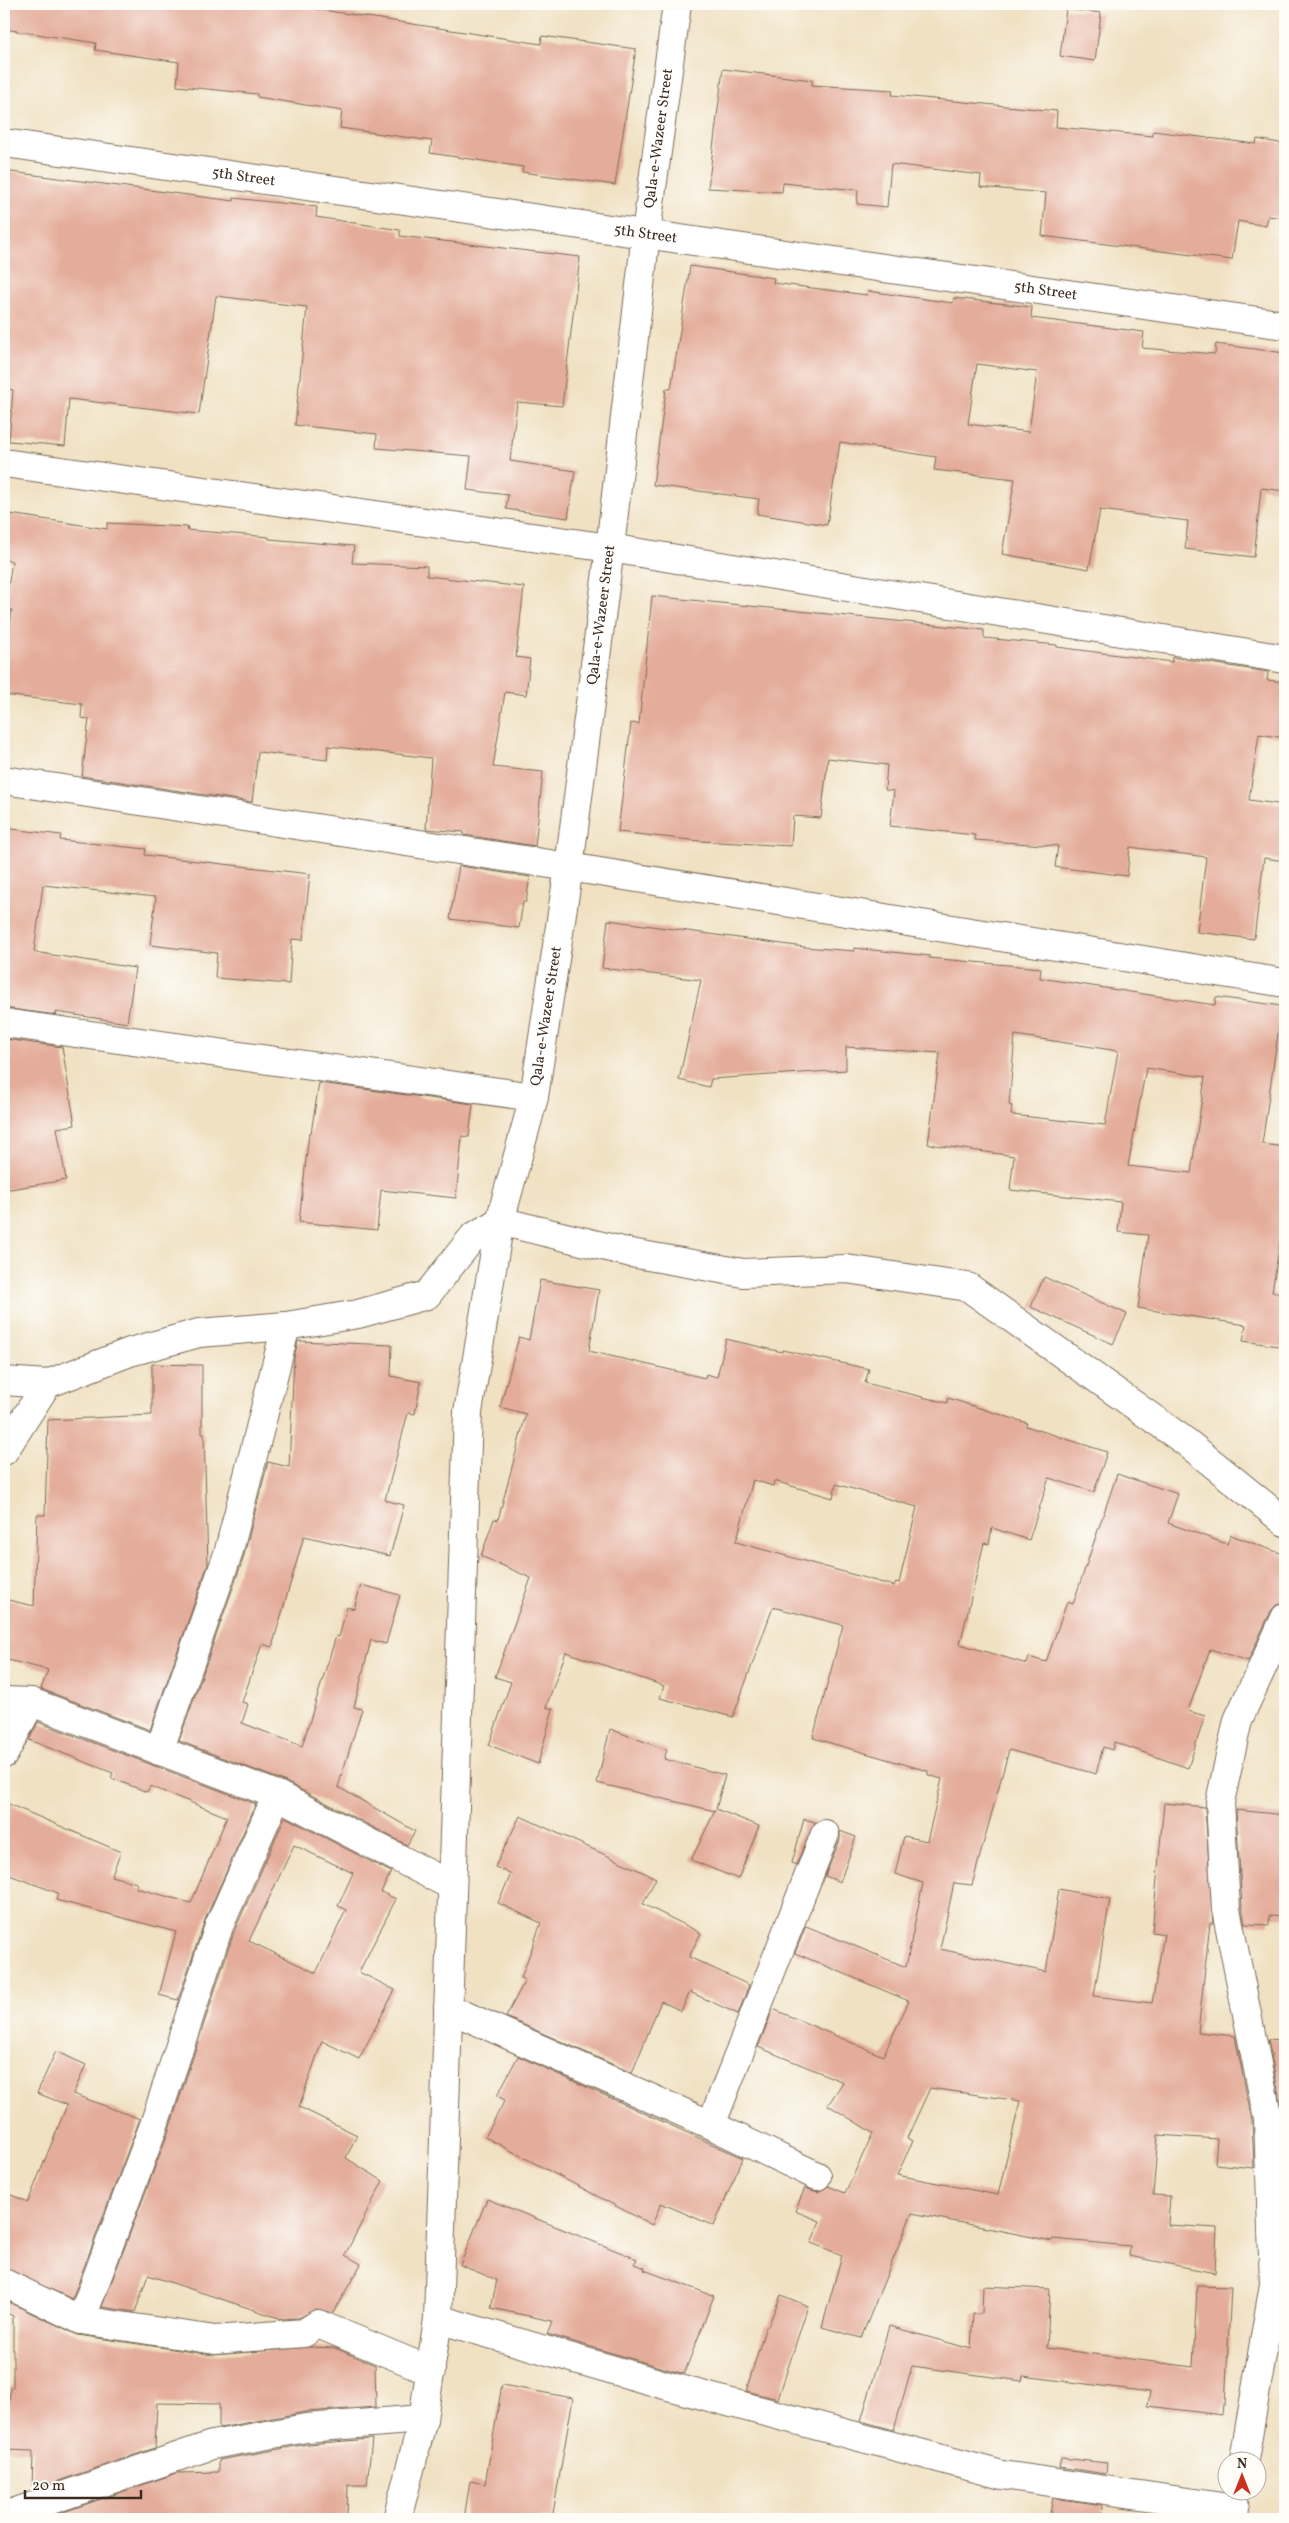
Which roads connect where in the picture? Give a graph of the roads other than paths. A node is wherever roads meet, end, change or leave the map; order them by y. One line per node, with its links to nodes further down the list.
1 (678, 4): 3 (street, Qala-e-Wazeer Street)
2 (4, 143): 3 (street, 5th Street)
3 (646, 233): 4 (street, 5th Street); 6 (street, Qala-e-Wazeer Street)
4 (1285, 325)
5 (4, 463): 6 (street)
6 (610, 548): 7 (street); 9 (street, Qala-e-Wazeer Street)
7 (1285, 659)
8 (4, 780): 9 (street)
9 (569, 866): 10 (street); 12 (street, Qala-e-Wazeer Street)
10 (1285, 983)
11 (4, 1023): 12 (street)
12 (534, 1098): 13 (street, Qala-e-Wazeer Street)
13 (500, 1221): 14 (street); 18 (street); 26 (street, Qala-e-Wazeer Street)
14 (286, 1326): 16 (street); 22 (street)
15 (4, 1381): 16 (street)
16 (47, 1384): 17 (street)
17 (4, 1451)
18 (1285, 1522)
19 (1285, 1618): 31 (street)
20 (4, 1701): 21 (street)
21 (32, 1702): 22 (street); 23 (street)
22 (159, 1751): 24 (street)
23 (4, 1754)
24 (277, 1795): 26 (street); 33 (street)
25 (824, 1834): 28 (street)
26 (452, 1886): 27 (street, Qala-e-Wazeer Street)
27 (448, 2008): 28 (street); 32 (street, Qala-e-Wazeer Street)
28 (711, 2125): 29 (street)
29 (817, 2176)
30 (4, 2283): 33 (street)
31 (1280, 2286): 36 (street)
32 (438, 2319): 34 (street, Qala-e-Wazeer Street); 37 (street)
33 (81, 2320): 34 (street)
34 (431, 2371): 35 (street, Qala-e-Wazeer Street)
35 (423, 2419): 38 (street); 39 (street, Qala-e-Wazeer Street)
36 (1246, 2450)
37 (1236, 2506)
38 (4, 2516)
39 (397, 2519)

